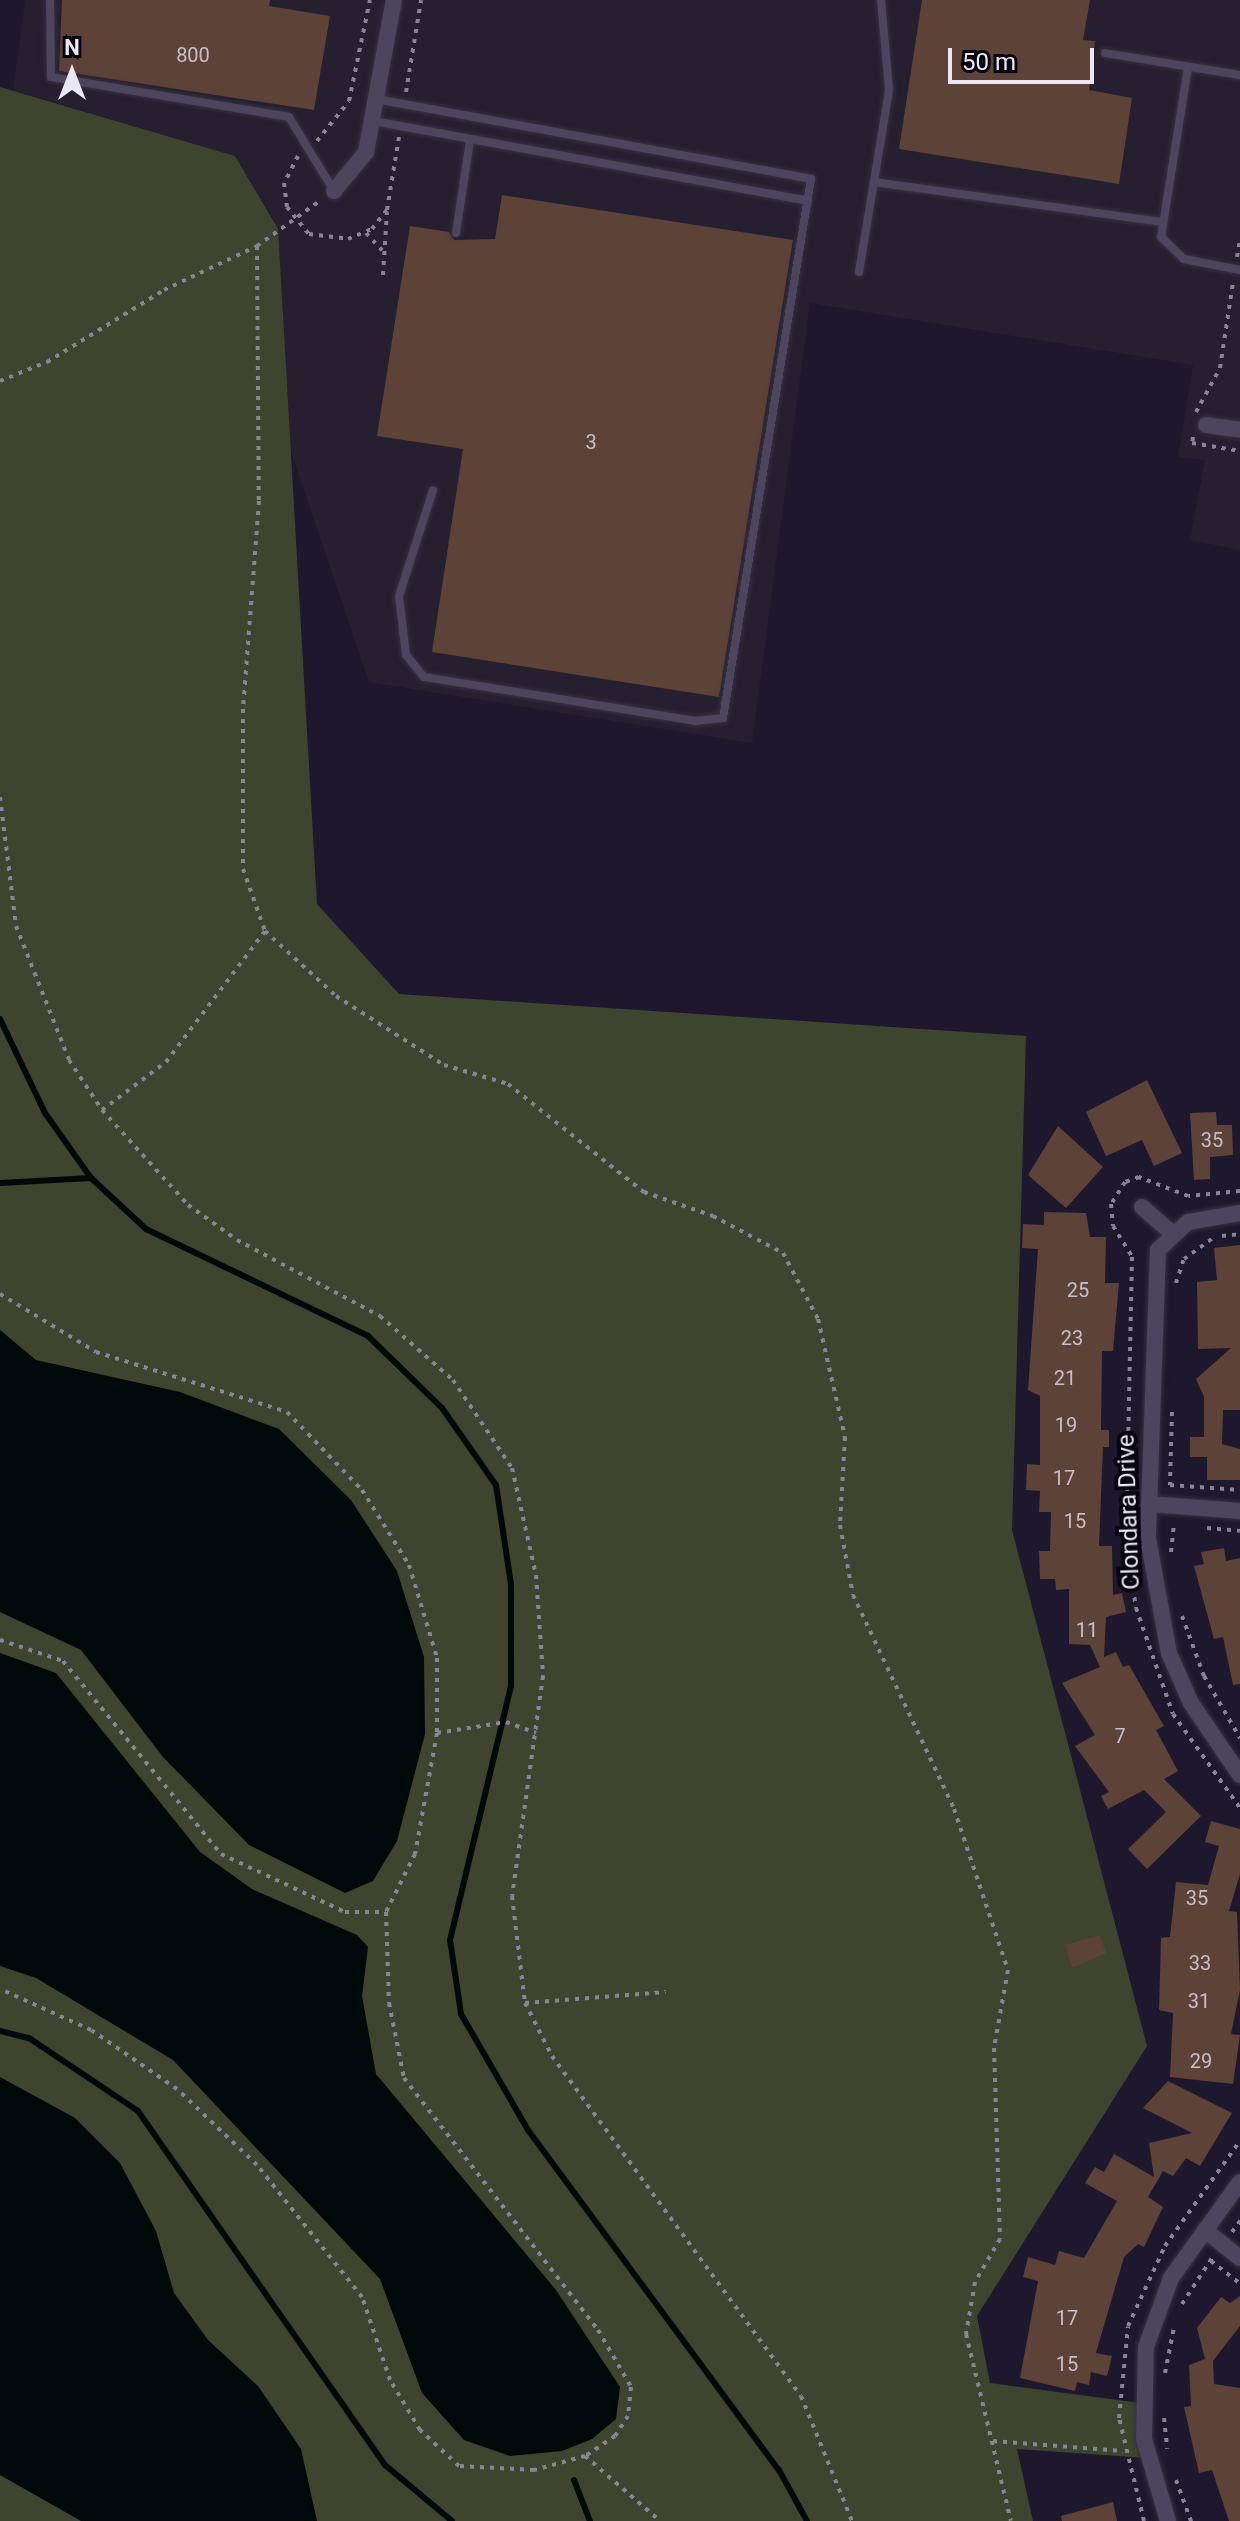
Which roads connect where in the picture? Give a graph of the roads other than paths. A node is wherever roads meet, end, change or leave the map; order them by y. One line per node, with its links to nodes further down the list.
1 (50, 0): 11 (lane)
2 (394, 0): 7 (street)
3 (881, 0): 10 (lane)
4 (1105, 53): 5 (lane)
5 (1188, 67): 6 (lane); 13 (lane)
6 (1240, 75)
7 (376, 99): 8 (street); 12 (lane)
8 (372, 121): 9 (lane); 11 (street)
9 (470, 140): 12 (lane); 14 (lane)
10 (874, 182): 13 (lane); 16 (lane)
11 (334, 191)
12 (808, 201): 19 (lane)
13 (1161, 222): 15 (lane)
14 (456, 233)
15 (1238, 269)
16 (859, 272)
17 (1206, 425): 18 (street)
18 (1239, 427)
19 (433, 490)
20 (1142, 1207): 22 (street)
21 (1240, 1213): 22 (street)
22 (1171, 1232): 23 (street, Clondara Drive)
23 (1149, 1504): 24 (street); 25 (street, Clondara Drive)
24 (1240, 1511)
25 (1240, 1775)
26 (1240, 2182): 27 (street)
27 (1205, 2230): 28 (street); 29 (street)
28 (1240, 2258)
29 (1168, 2521)

